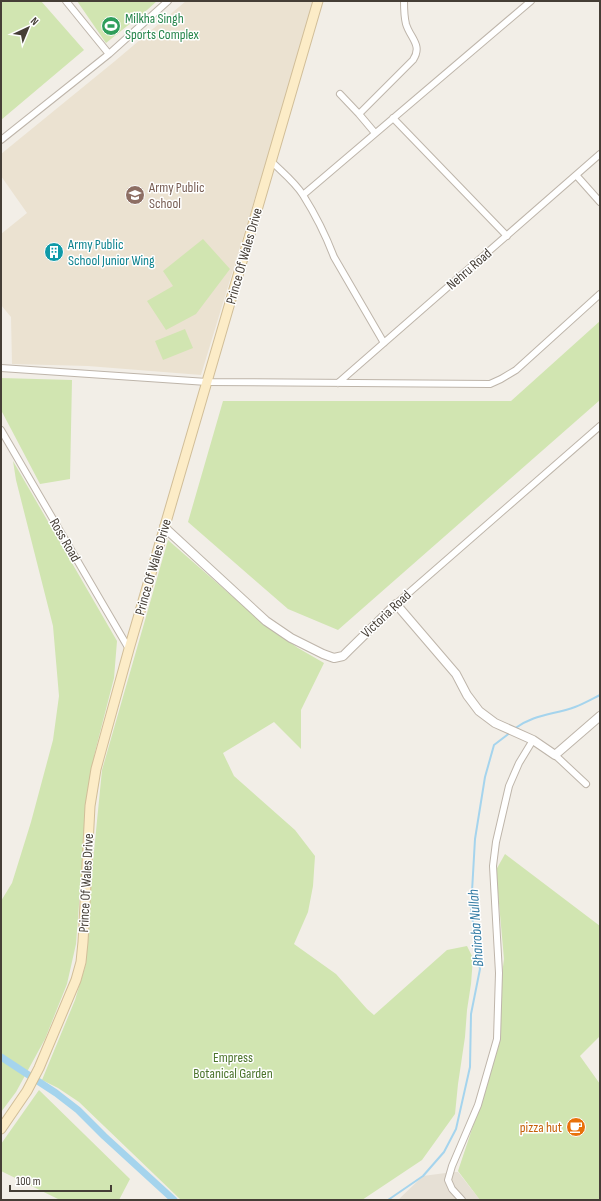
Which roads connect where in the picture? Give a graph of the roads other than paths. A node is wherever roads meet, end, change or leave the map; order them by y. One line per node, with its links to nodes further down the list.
1 (66, 1): 6 (street)
2 (168, 1): 6 (street)
3 (318, 1): 13 (main road, Prince Of Wales Drive)
4 (404, 1): 8 (street)
5 (531, 1): 9 (street)
6 (109, 54): 11 (street)
7 (340, 94): 8 (street)
8 (359, 114): 10 (street)
9 (393, 118): 10 (street); 17 (street)
10 (375, 133): 15 (street)
11 (1, 140)
12 (600, 154): 14 (street, Nehru Road)
13 (271, 161): 15 (street); 21 (main road, Prince Of Wales Drive)
14 (576, 175): 16 (street); 17 (street, Nehru Road)
15 (303, 194): 19 (street)
16 (600, 202)
17 (507, 236): 19 (street, Nehru Road)
18 (600, 294): 22 (street)
19 (384, 343): 22 (street, Nehru Road)
20 (1, 368): 21 (street)
21 (207, 382): 22 (street); 25 (main road, Prince Of Wales Drive)
22 (338, 383)
23 (600, 426): 26 (street, Victoria Road)
24 (1, 430): 27 (street, Ross Road)
25 (164, 527): 26 (street, Victoria Road); 27 (main road, Prince Of Wales Drive)
26 (396, 604): 29 (street)
27 (129, 649): 32 (main road, Prince Of Wales Drive)
28 (600, 716): 30 (street)
29 (533, 740): 30 (street); 33 (street)
30 (555, 755): 31 (street)
31 (586, 784)
32 (1, 1129)
33 (462, 1200)

